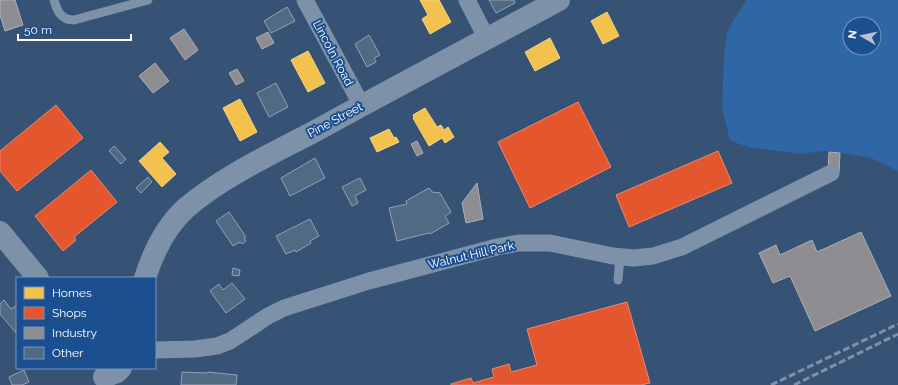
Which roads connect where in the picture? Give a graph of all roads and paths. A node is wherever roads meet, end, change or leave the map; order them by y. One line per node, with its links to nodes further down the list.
1 (54, 0): 2 (lane)
2 (148, 0)
3 (305, 0): 7 (street, Lincoln Road)
4 (467, 0): 6 (street)
5 (559, 0): 6 (street, Pine Street)
6 (487, 39): 7 (street, Pine Street)
7 (362, 106): 12 (street, Pine Street)
8 (831, 173): 10 (street, Walnut Hill Park)
9 (0, 232): 11 (street)
10 (620, 257): 13 (lane); 14 (street, Walnut Hill Park)
11 (37, 277)
12 (146, 277)
13 (618, 280)
14 (156, 350)

